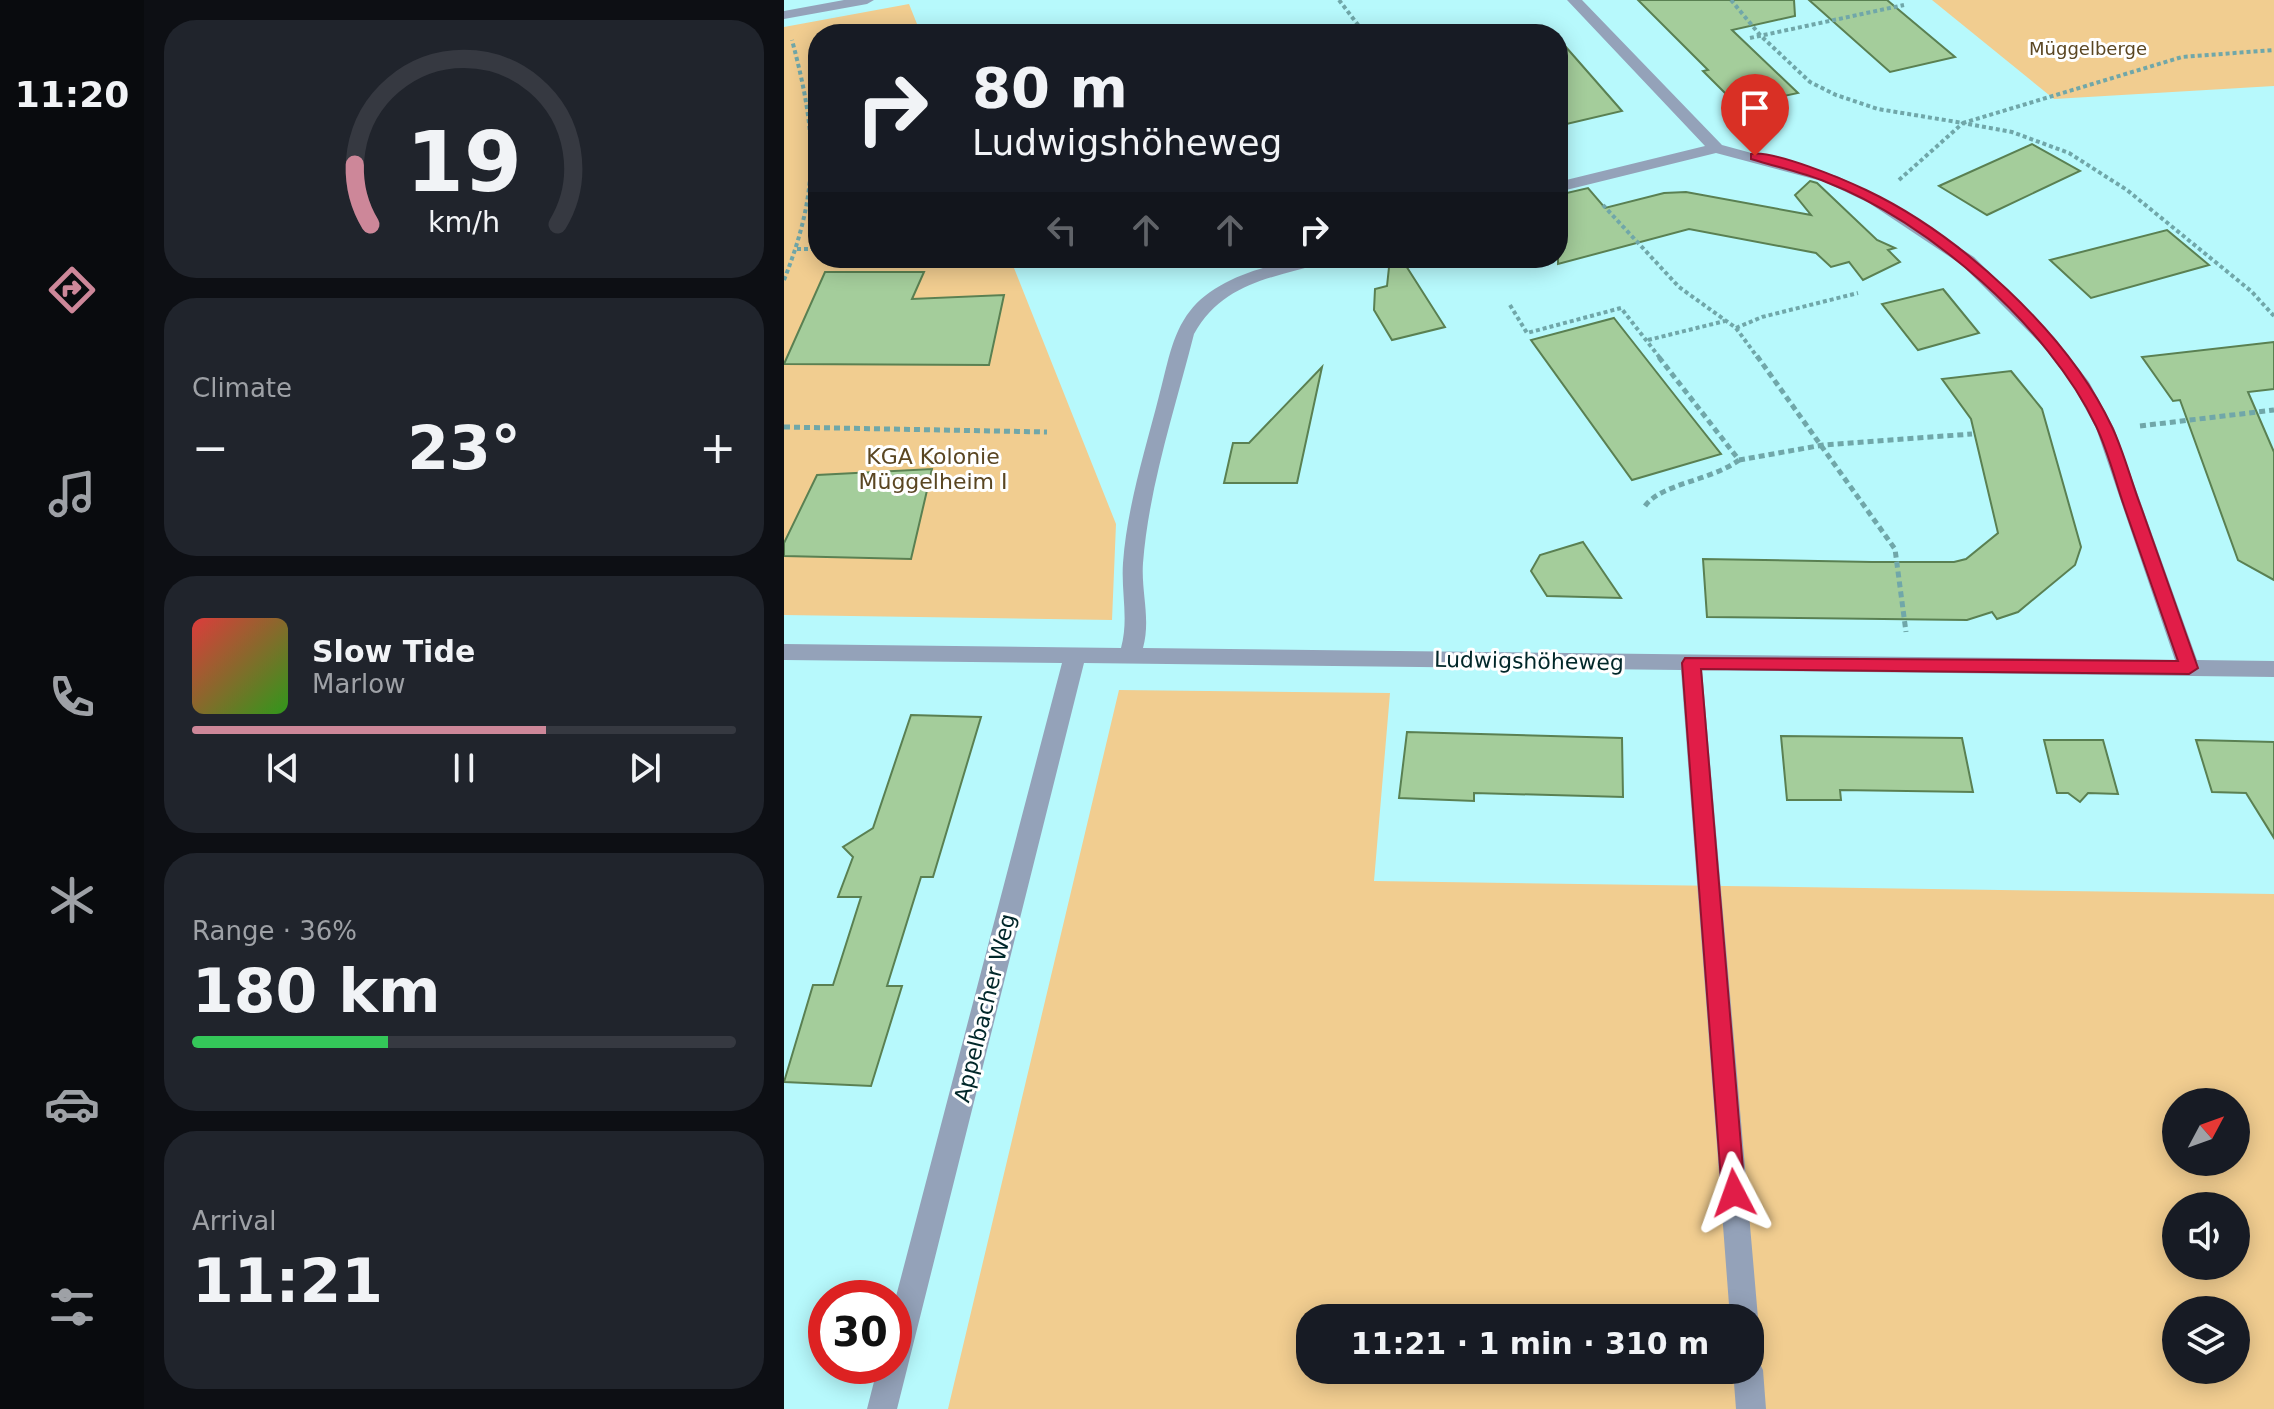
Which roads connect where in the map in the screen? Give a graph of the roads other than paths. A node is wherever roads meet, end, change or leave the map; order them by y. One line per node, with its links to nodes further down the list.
1 (867, 0): 3 (street)
2 (1574, 0): 4 (street)
3 (786, 21)
4 (1716, 148): 5 (street); 11 (street)
5 (1568, 184)
6 (1287, 268): 8 (street)
7 (784, 652): 9 (street, Ludwigshöheweg)
8 (1130, 655): 9 (street, Ludwigshöheweg); 10 (street, Ludwigshöheweg)
9 (1075, 656): 13 (street, Appelbacher Weg)
10 (1691, 663): 11 (street, Ludwigshöheweg); 14 (street)
11 (2189, 668): 12 (street, Ludwigshöheweg)
12 (2274, 669)
13 (912, 1289)
14 (1743, 1304)
15 (888, 1384): 17 (street, Appelbacher Weg)
16 (1749, 1384): 18 (street)
17 (882, 1409)
18 (1751, 1409)

